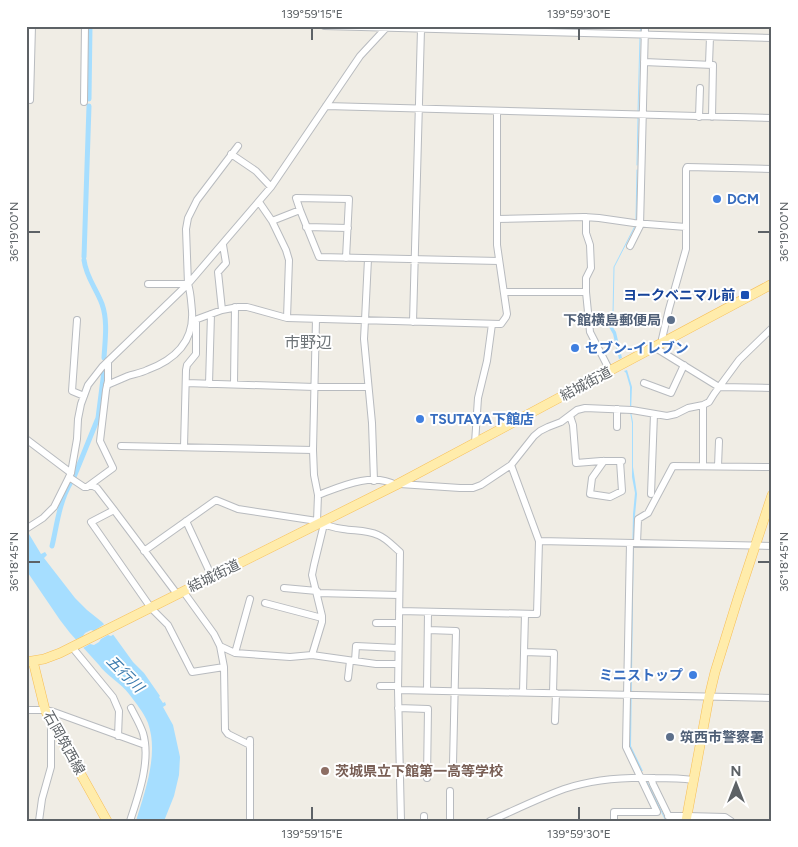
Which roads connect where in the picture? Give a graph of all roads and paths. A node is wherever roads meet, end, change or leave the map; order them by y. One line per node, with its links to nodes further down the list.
1 (32, 26): 13 (street)
2 (85, 26): 14 (street)
3 (324, 26): 5 (street)
4 (645, 26): 7 (street)
5 (389, 27): 6 (street); 15 (street)
6 (421, 29): 7 (street); 16 (street)
7 (642, 35): 8 (street); 10 (street)
8 (710, 37): 9 (street); 11 (street)
9 (772, 38)
10 (644, 62): 11 (street); 18 (street)
11 (709, 64): 20 (street)
12 (700, 88): 19 (street)
13 (30, 100)
14 (84, 102)
15 (326, 106): 16 (street); 25 (street)
16 (418, 109): 17 (street); 39 (street)
17 (497, 111): 18 (street); 29 (street)
18 (643, 115): 19 (street); 31 (street)
19 (699, 116): 20 (street)
20 (712, 117): 21 (street)
21 (772, 118)
22 (238, 146): 23 (street)
23 (231, 154): 25 (street); 42 (street)
24 (772, 169): 33 (street)
25 (271, 187): 26 (street)
26 (259, 202): 30 (street); 35 (street)
27 (300, 210): 30 (street); 32 (street); 34 (street)
28 (586, 217): 29 (street); 31 (street); 45 (street)
29 (497, 219): 40 (street)
30 (272, 221): 49 (street)
31 (637, 223): 33 (street); 36 (street)
32 (306, 227): 34 (street); 37 (street)
33 (686, 227): 57 (street)
34 (348, 228): 37 (street)
35 (223, 245): 42 (street); 47 (street)
36 (630, 246)
37 (346, 258): 38 (street)
38 (368, 259): 39 (street); 53 (street)
39 (414, 260): 40 (street); 54 (street)
40 (499, 261): 44 (street)
41 (148, 284): 42 (street)
42 (188, 284): 52 (street); 59 (street)
43 (772, 284): 57 (main road, 結城街道)
44 (504, 292): 45 (street); 55 (street)
45 (586, 292): 61 (street)
46 (235, 307): 47 (street); 49 (street); 65 (street)
47 (222, 310): 48 (street)
48 (211, 314): 52 (street); 64 (street)
49 (287, 318): 50 (street)
50 (316, 318): 53 (street); 68 (street)
51 (77, 320): 71 (street)
52 (194, 320): 62 (street); 66 (street)
53 (366, 320): 54 (street); 69 (street)
54 (413, 322): 55 (street)
55 (492, 324): 79 (street)
56 (772, 328): 67 (street)
57 (664, 342): 58 (main road, 結城街道)
58 (654, 347): 60 (street); 61 (main road, 結城街道)
59 (108, 361): 66 (street); 71 (street)
60 (684, 365): 63 (street); 67 (street)
61 (610, 371): 79 (main road, 結城街道)
62 (186, 383): 64 (street); 81 (street)
63 (644, 383)
64 (210, 384): 65 (street)
65 (234, 384): 68 (street)
66 (107, 385): 90 (street)
67 (720, 386): 70 (street); 72 (street)
68 (314, 387): 69 (street); 82 (street)
69 (368, 387): 89 (street)
70 (772, 388)
71 (84, 396): 88 (street)
72 (703, 405): 74 (street, 結城街道); 85 (street)
73 (617, 409): 74 (street, 結城街道); 75 (street, 結城街道); 76 (street)
74 (654, 414): 92 (street)
75 (570, 416): 83 (street); 84 (street, 結城街道)
76 (617, 427)
77 (26, 439): 88 (street)
78 (720, 441): 86 (street)
79 (475, 443): 91 (main road, 結城街道)
80 (121, 446): 81 (street)
81 (184, 447): 82 (street)
82 (313, 450): 93 (street)
83 (604, 461): 83 (street)
84 (511, 465): 91 (street, 結城街道); 99 (street)
85 (704, 466): 86 (street); 100 (street)
86 (718, 466): 87 (street)
87 (772, 467)
88 (70, 475): 90 (street); 98 (street)
89 (374, 481): 91 (street); 93 (street)
90 (91, 485): 95 (street)
91 (397, 485): 97 (main road, 結城街道)
92 (651, 494)
93 (318, 495): 97 (street)
94 (772, 496): 101 (main road)
95 (114, 510): 103 (street); 111 (street)
96 (186, 522): 97 (street); 103 (street); 104 (street)
97 (321, 523): 104 (main road, 結城街道); 106 (street); 108 (street)
98 (28, 528)
99 (539, 541): 100 (street); 114 (street)
100 (633, 543): 101 (street); 136 (street)
101 (755, 545): 102 (street); 137 (main road)
102 (772, 546)
103 (144, 551): 107 (street)
104 (212, 577): 107 (main road, 結城街道)
105 (284, 588): 106 (street)
106 (317, 592): 108 (street); 115 (street)
107 (180, 593): 111 (main road, 結城街道); 119 (street)
108 (399, 595): 112 (street)
109 (250, 599): 123 (street)
110 (264, 603): 115 (street)
111 (151, 608): 120 (main road, 結城街道); 128 (street)
112 (399, 610): 113 (street); 117 (street)
113 (428, 612): 114 (street); 118 (street)
114 (525, 614): 122 (street)
115 (322, 618): 124 (street)
116 (376, 623): 117 (street)
117 (399, 623): 121 (street)
118 (428, 630): 132 (street); 133 (street)
119 (220, 646): 123 (street); 128 (street)
120 (73, 647): 125 (main road, 結城街道); 145 (street)
121 (398, 648): 126 (street); 127 (street)
122 (524, 652): 134 (street); 135 (street)
123 (235, 653): 124 (street)
124 (312, 655): 126 (street)
125 (29, 661): 142 (main road, 石岡筑西線)
126 (352, 661): 127 (street); 129 (street)
127 (398, 664): 131 (street)
128 (224, 667): 160 (street)
129 (348, 678)
130 (380, 686): 131 (street)
131 (398, 688): 132 (street); 140 (street)
132 (427, 690): 133 (street)
133 (456, 691): 134 (street); 147 (street)
134 (523, 692): 135 (street)
135 (554, 693): 136 (street); 144 (street)
136 (629, 695): 137 (street); 150 (street)
137 (709, 696): 138 (street); 153 (main road)
138 (772, 698)
139 (131, 708): 146 (street)
140 (398, 708): 148 (street); 149 (street)
141 (26, 710): 142 (street)
142 (45, 710): 143 (main road, 石岡筑西線); 145 (street)
143 (51, 720): 157 (street); 158 (main road, 石岡筑西線)
144 (555, 721)
145 (118, 736): 146 (street)
146 (145, 745): 159 (street)
147 (453, 764)
148 (400, 767): 149 (street); 161 (street)
149 (428, 767): 151 (street)
150 (641, 777): 152 (street); 163 (street); 164 (street)
151 (427, 778)
152 (651, 778): 153 (street); 155 (street)
153 (693, 780): 156 (main road)
154 (450, 791): 162 (street)
155 (669, 818): 156 (street)
156 (689, 818): 165 (street)
157 (39, 821)
158 (107, 821)
159 (130, 821)
160 (250, 821)
161 (401, 821)
162 (450, 821)
163 (490, 821)
164 (614, 821)
165 (731, 821)

